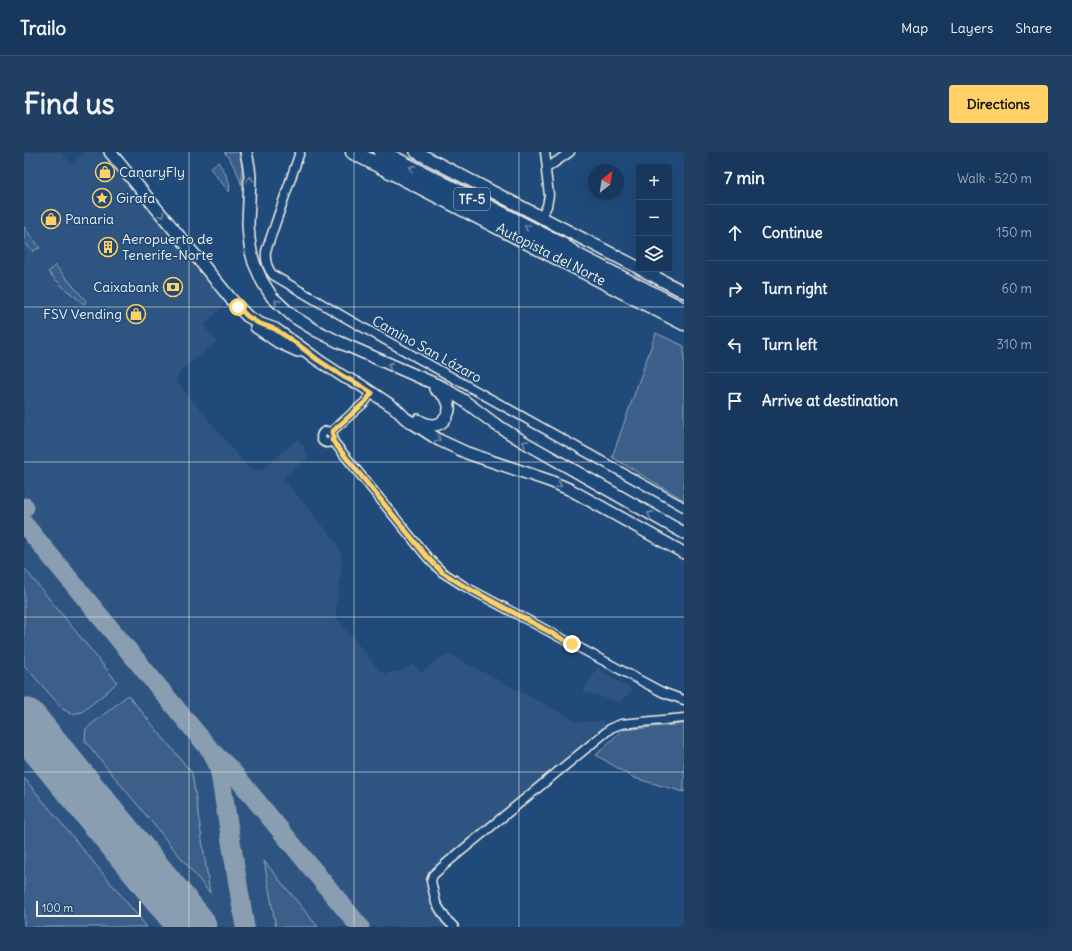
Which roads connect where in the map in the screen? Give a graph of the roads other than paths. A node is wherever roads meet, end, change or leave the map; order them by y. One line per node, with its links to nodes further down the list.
1 (110, 152): 16 (main road, one-way to 16)
2 (246, 152): 22 (main road, one-way to 2)
3 (300, 152): 25 (street, Camino San Lázaro)
4 (354, 152): 14 (highway, Autopista del Norte / TF-5)
5 (382, 152): 11 (highway, Autopista del Norte / TF-5, one-way to 5)
6 (416, 152): 10 (main road)
7 (545, 152): 9 (street)
8 (570, 152): 9 (street)
9 (547, 168): 10 (street)
10 (541, 217): 12 (main road)
11 (562, 245): 17 (highway); 18 (highway, Autopista del Norte / TF-5)
12 (636, 267)
13 (646, 272): 15 (main road)
14 (603, 281): 19 (highway, Autopista del Norte / TF-5); 20 (highway)
15 (684, 292)
16 (228, 295): 21 (main road); 21 (main road)
17 (684, 301)
18 (684, 310)
19 (684, 323)
20 (684, 333)
21 (318, 360): 23 (main road)
22 (426, 381): 24 (main road); 26 (main road, one-way to 22)
23 (372, 393): 24 (main road); 28 (street)
24 (395, 408): 27 (main road, one-way to 27)
25 (684, 507)
26 (684, 533)
27 (684, 553)
28 (684, 700)
29 (684, 718): 30 (street)
30 (454, 927)

